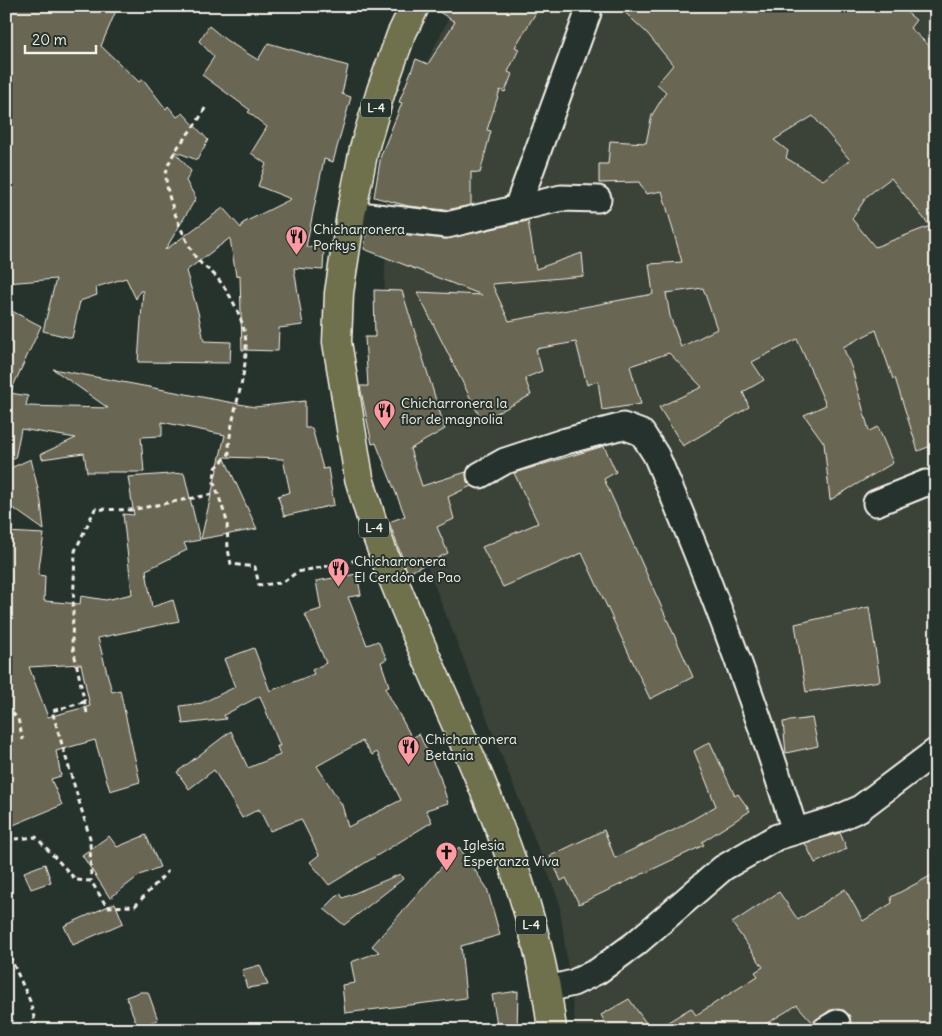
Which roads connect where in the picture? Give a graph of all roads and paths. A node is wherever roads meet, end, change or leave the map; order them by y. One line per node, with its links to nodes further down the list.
1 (415, 6): 6 (main road, L-4)
2 (588, 13): 5 (street)
3 (205, 108): 9 (path)
4 (598, 199): 5 (street)
5 (517, 208): 6 (street)
6 (351, 214): 11 (main road, L-4)
7 (480, 474): 17 (street)
8 (936, 485): 10 (street)
9 (218, 494): 11 (path); 12 (path)
10 (876, 503)
11 (383, 554): 24 (main road, L-4)
12 (84, 702): 14 (path); 22 (path)
13 (6, 706): 15 (path)
14 (87, 713)
15 (23, 740)
16 (936, 751): 17 (street)
17 (795, 831): 24 (street)
18 (6, 840): 19 (path)
19 (12, 840): 20 (path); 22 (path)
20 (6, 851)
21 (168, 871): 22 (path)
22 (91, 881)
23 (6, 948): 25 (path)
24 (548, 989): 26 (main road, L-4)
25 (37, 1030)
26 (552, 1030)

